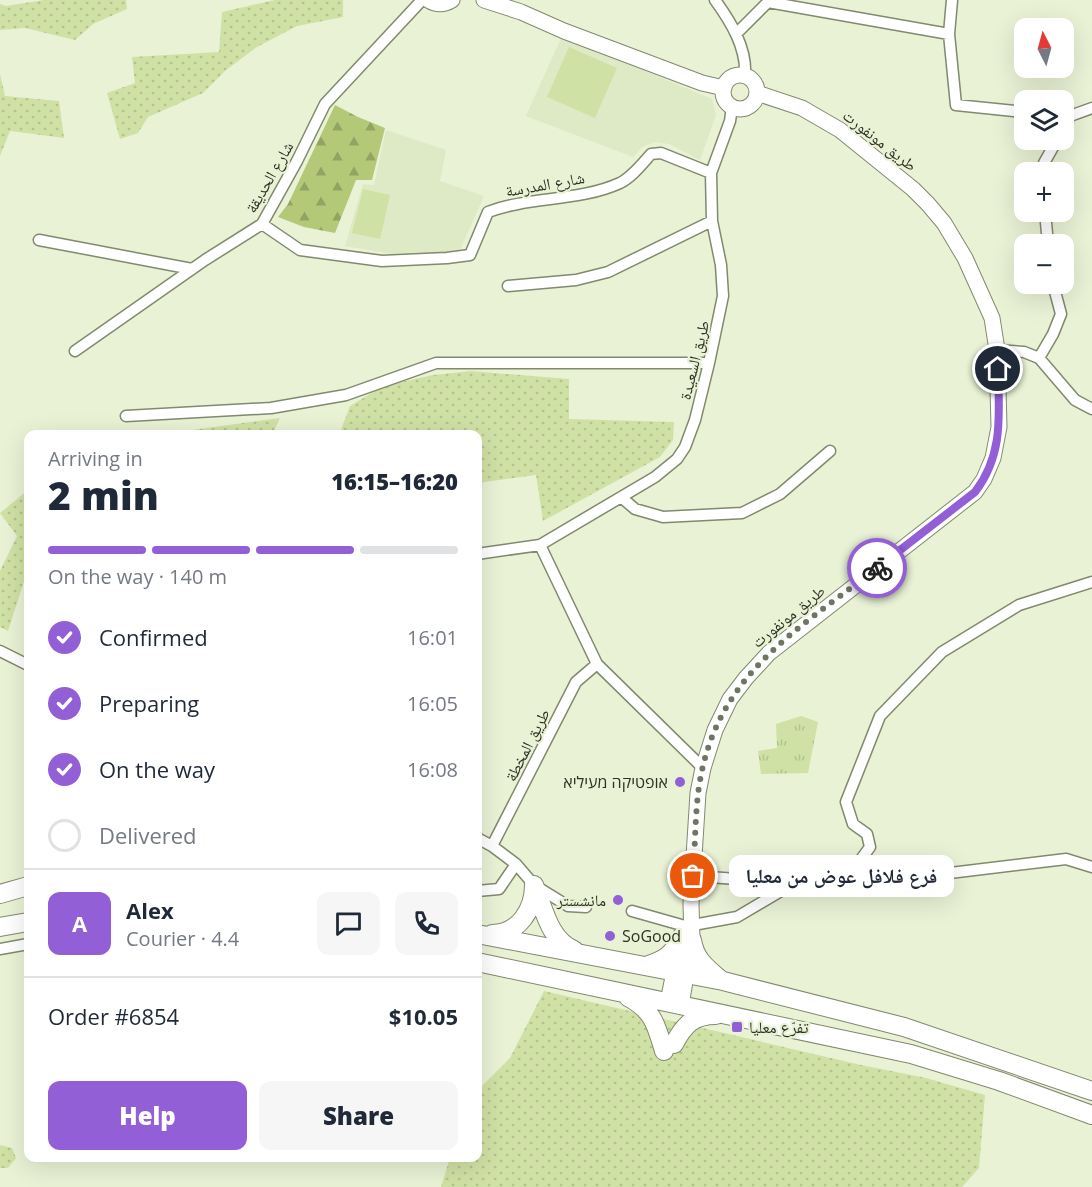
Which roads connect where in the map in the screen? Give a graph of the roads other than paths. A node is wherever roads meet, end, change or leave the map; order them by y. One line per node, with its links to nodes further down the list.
1 (422, 0): 19 (street, شارع الحديقة)
2 (428, 0): 3 (main road)
3 (452, 0)
4 (484, 0): 11 (main road)
5 (715, 0): 8 (street)
6 (952, 0): 9 (street)
7 (768, 1): 8 (street); 9 (street)
8 (736, 34): 10 (street)
9 (949, 34): 15 (street)
10 (745, 76): 11 (main road); 12 (main road)
11 (724, 88): 13 (main road)
12 (756, 93): 13 (main road); 24 (main road, طريق مونفورت)
13 (732, 106): 17 (street, طريق السعيدة)
14 (1092, 108): 16 (street)
15 (1014, 111)
16 (1074, 114)
17 (711, 173): 18 (street, طريق السعيدة); 19 (street, شارع المدرسة)
18 (712, 221): 22 (street); 27 (street, طريق السعيدة)
19 (262, 224): 21 (street, شارع الحديقة)
20 (39, 240): 21 (street)
21 (192, 269): 25 (street, شارع الحديقة)
22 (508, 286)
23 (1056, 294): 26 (street)
24 (997, 350): 26 (street); 38 (main road, طريق مونفورت)
25 (75, 351)
26 (1039, 358): 28 (street)
27 (710, 363): 29 (street); 31 (street, طريق السعيدة)
28 (1092, 409)
29 (126, 416)
30 (830, 451): 31 (street)
31 (621, 497): 32 (street, طريق السعيدة)
32 (540, 545): 33 (street, طريق السعيدة); 37 (street)
33 (482, 553)
34 (1092, 582): 44 (street)
35 (0, 651): 36 (street)
36 (24, 663)
37 (597, 664): 38 (street); 40 (street, طريق المخطة)
38 (703, 768): 43 (main road, طريق مونفورت)
39 (482, 841): 40 (street)
40 (492, 846): 41 (street)
41 (516, 864): 45 (street); 47 (street)
42 (1092, 867): 44 (street)
43 (693, 876): 44 (street); 53 (main road, طريق مونفورت)
44 (798, 881): 53 (street)
45 (534, 885): 49 (street); 54 (highway); 58 (highway)
46 (24, 887): 48 (highway)
47 (482, 891)
48 (0, 894)
49 (586, 906)
50 (632, 911): 53 (street)
51 (24, 923): 52 (highway)
52 (0, 927)
53 (688, 932): 60 (highway); 61 (main road, طريق مونفورت); 62 (highway)
54 (482, 934)
55 (482, 935): 58 (highway)
56 (24, 945): 57 (street)
57 (0, 949)
58 (590, 956): 60 (highway)
59 (482, 963): 63 (highway)
60 (645, 966): 61 (highway)
61 (679, 973): 62 (highway); 64 (main road, طريق مونفورت)
62 (723, 981): 66 (highway)
63 (619, 992): 64 (highway); 65 (highway)
64 (674, 1003): 65 (highway)
65 (724, 1015): 67 (highway)
66 (1092, 1091)
67 (1092, 1115)

